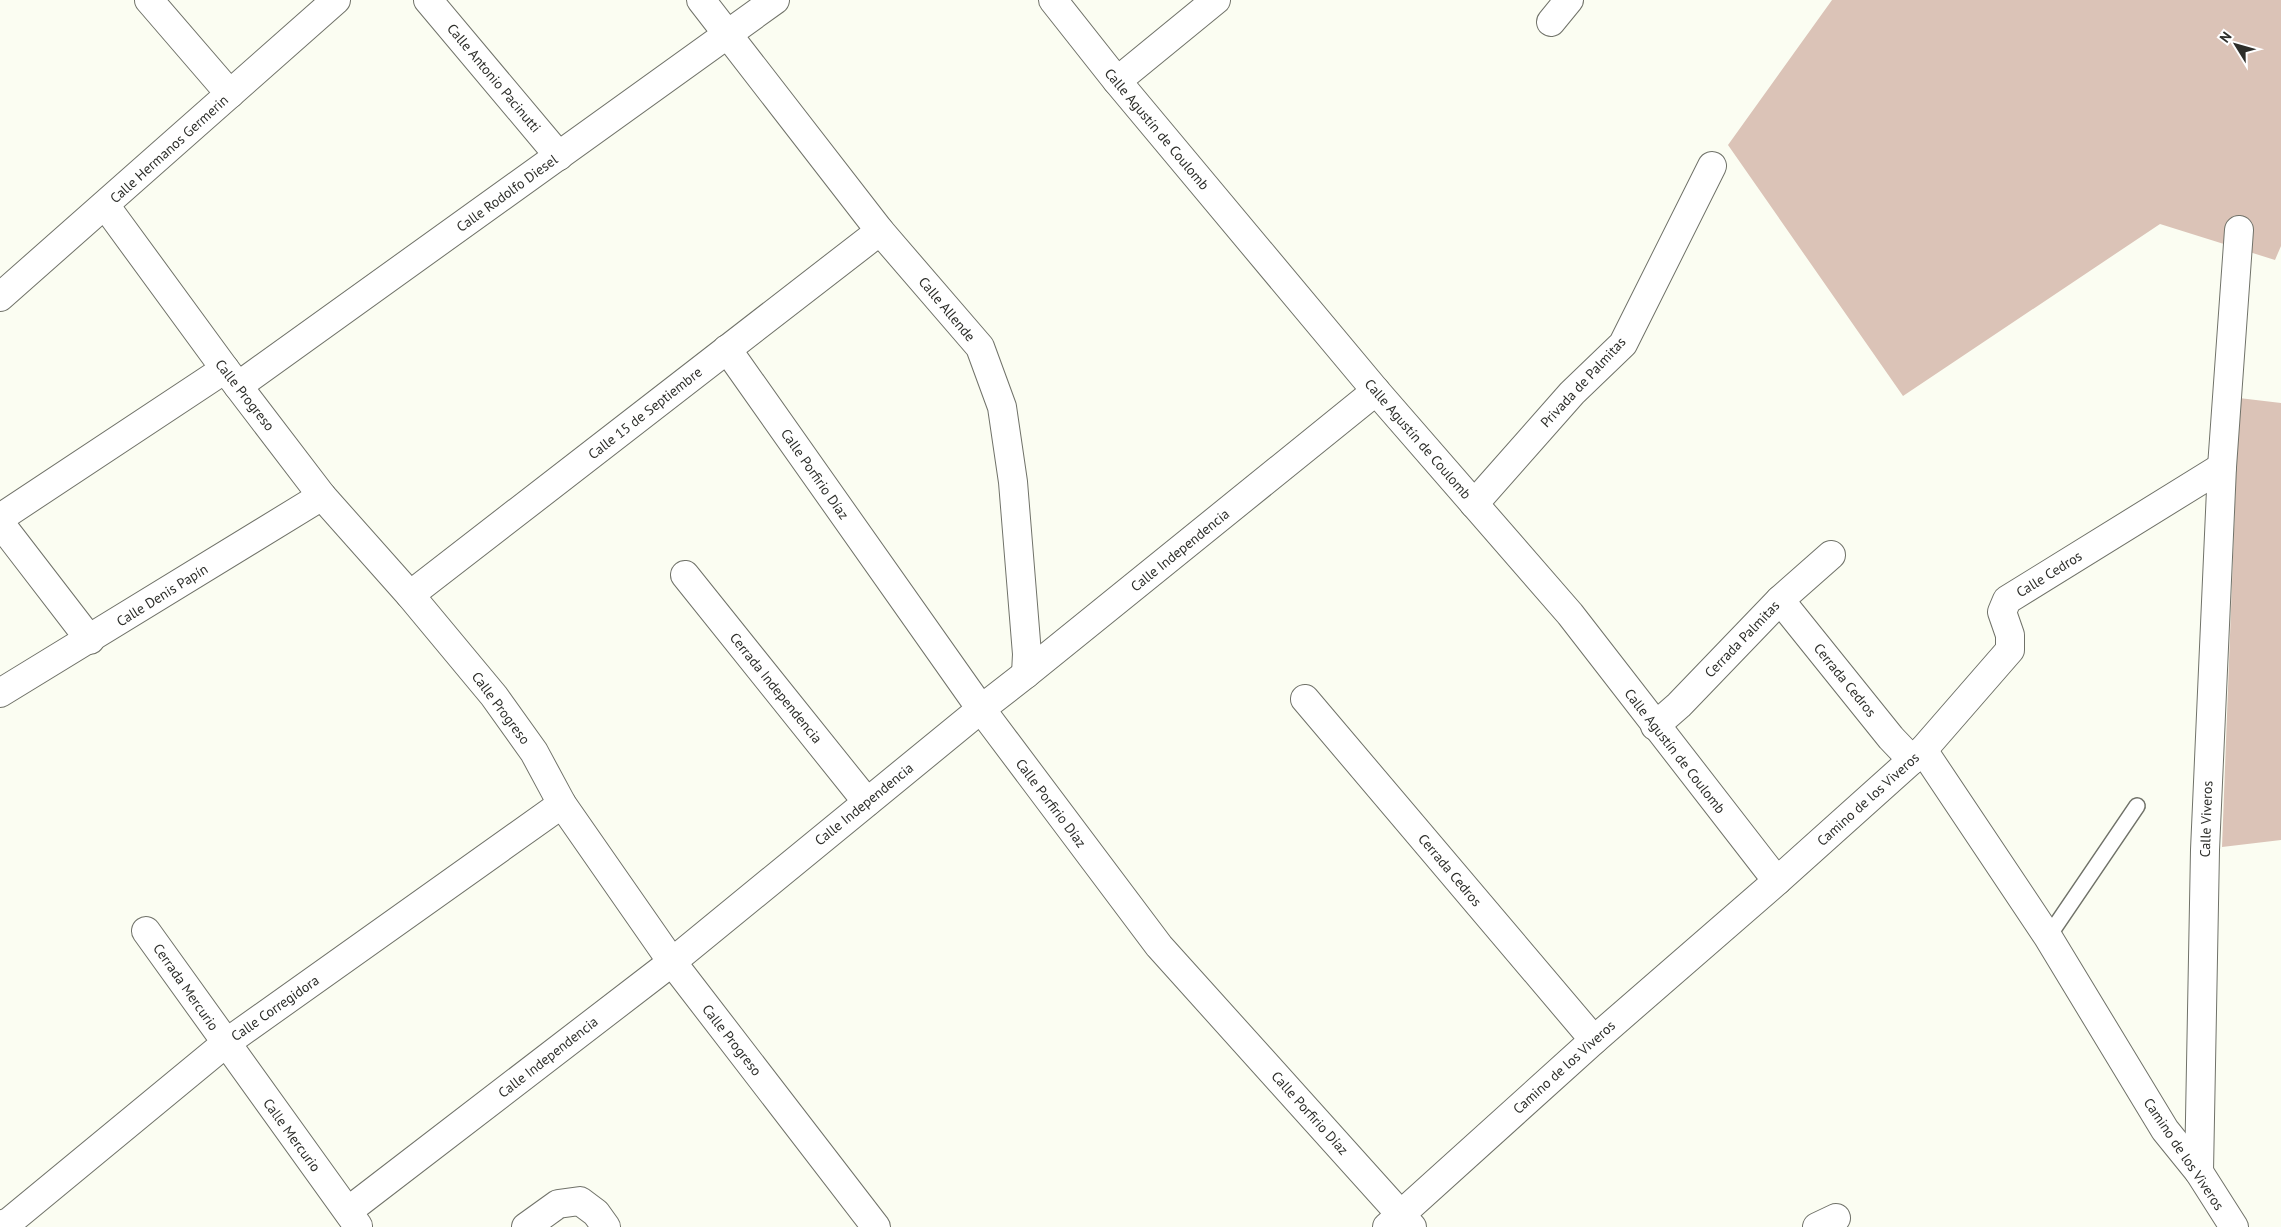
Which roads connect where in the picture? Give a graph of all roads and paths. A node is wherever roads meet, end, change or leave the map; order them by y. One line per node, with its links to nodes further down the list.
1 (149, 0): 12 (street)
2 (336, 0): 12 (street, Calle Hermanos Germerin)
3 (428, 0): 13 (street, Calle Antonio Pacinutti)
4 (701, 0): 10 (street, Calle Allende)
5 (775, 0): 10 (street, Calle Rodolfo Diesel)
6 (1053, 0): 11 (street, Calle Agustín de Coulomb)
7 (1216, 0): 11 (street)
8 (1569, 0): 9 (street)
9 (1551, 22)
10 (728, 33): 13 (street, Calle Rodolfo Diesel); 16 (street, Calle Allende)
11 (1117, 81): 21 (street, Calle Agustín de Coulomb)
12 (230, 94): 15 (street, Calle Hermanos Germerin)
13 (559, 156): 20 (street, Calle Rodolfo Diesel)
14 (1712, 166): 24 (street, Privada de Palmitas)
15 (105, 206): 18 (street, Calle Hermanos Germerin); 20 (street, Calle Progreso)
16 (880, 230): 19 (street, Calle 15 de Septiembre); 32 (street, Calle Allende)
17 (2239, 230): 22 (street, Calle Viveros)
18 (0, 297)
19 (727, 349): 29 (street, Calle 15 de Septiembre); 35 (street, Calle Porfirio Díaz)
20 (231, 378): 23 (street, Calle Progreso); 25 (street, Calle Rodolfo Diesel)
21 (1376, 391): 24 (street, Calle Agustín de Coulomb); 32 (street, Calle Independencia)
22 (2222, 467): 37 (street, Calle Cedros); 47 (street, Calle Viveros)
23 (322, 496): 29 (street, Calle Progreso); 31 (street, Calle Denis Papín)
24 (1474, 504): 36 (street, Calle Agustín de Coulomb)
25 (0, 518)
26 (0, 523): 31 (street)
27 (1831, 555): 30 (street, Cerrada Palmitas)
28 (685, 575): 38 (street, Cerrada Independencia)
29 (410, 595): 39 (street, Calle Progreso)
30 (1780, 600): 36 (street, Cerrada Palmitas); 37 (street, Cerrada Cedros)
31 (90, 640): 33 (street, Calle Denis Papín)
32 (1026, 674): 35 (street, Calle Independencia)
33 (0, 693)
34 (1305, 699): 45 (street, Cerrada Cedros)
35 (980, 709): 38 (street, Calle Independencia); 49 (street, Calle Porfirio Díaz)
36 (1655, 726): 41 (street, Calle Agustín de Coulomb)
37 (1917, 755): 41 (street, Camino de los Viveros); 43 (street, Camino de los Viveros)
38 (867, 802): 44 (street, Calle Independencia)
39 (562, 804): 44 (street, Calle Progreso); 46 (street, Calle Corregidora)
40 (2137, 806): 43 (lane)
41 (1777, 882): 45 (street, Camino de los Viveros)
42 (146, 931): 46 (street, Cerrada Mercurio)
43 (2048, 937): 47 (street, Camino de los Viveros)
44 (672, 962): 48 (street, Calle Independencia); 53 (street, Calle Progreso)
45 (1594, 1040): 49 (street, Camino de los Viveros)
46 (226, 1043): 48 (street, Calle Mercurio); 50 (street, Calle Corregidora)
47 (2199, 1172): 54 (street, Camino de los Viveros)
48 (353, 1219)
49 (1400, 1222)
50 (0, 1225)
51 (526, 1227): 52 (street)
52 (606, 1227)
53 (876, 1227)
54 (2234, 1227)

